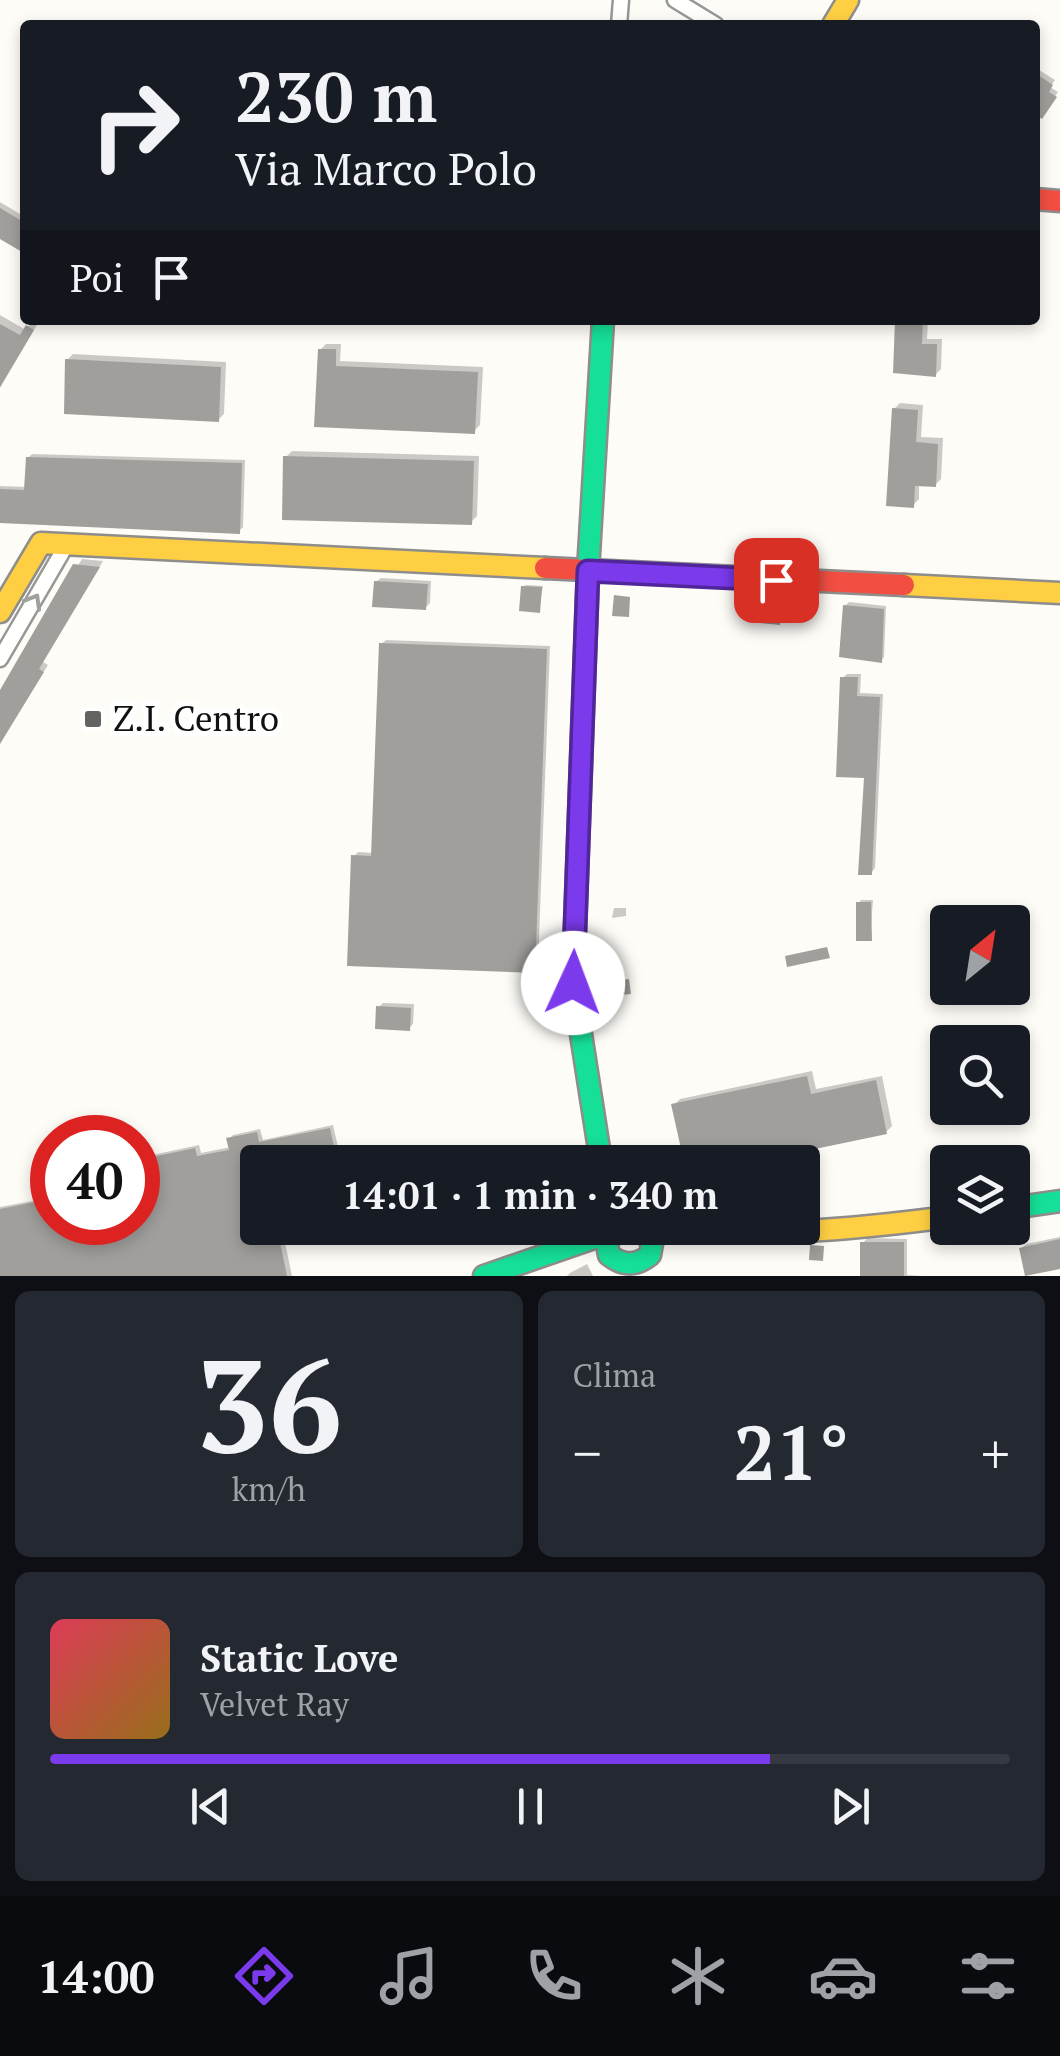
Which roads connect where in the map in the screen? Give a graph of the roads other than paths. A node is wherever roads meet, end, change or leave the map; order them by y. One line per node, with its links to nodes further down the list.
1 (675, 0): 2 (street)
2 (708, 20)
3 (602, 325): 5 (street)
4 (68, 544): 5 (street); 7 (street); 8 (street, one-way to 4)
5 (588, 571): 6 (street); 9 (street)
6 (1060, 592)
7 (0, 612)
8 (0, 659)
9 (598, 1145)
10 (1059, 1202): 11 (street)
11 (1030, 1206)
12 (930, 1220): 13 (street)
13 (820, 1231)
14 (650, 1245): 15 (street)
15 (625, 1251): 16 (street)
16 (484, 1276)

